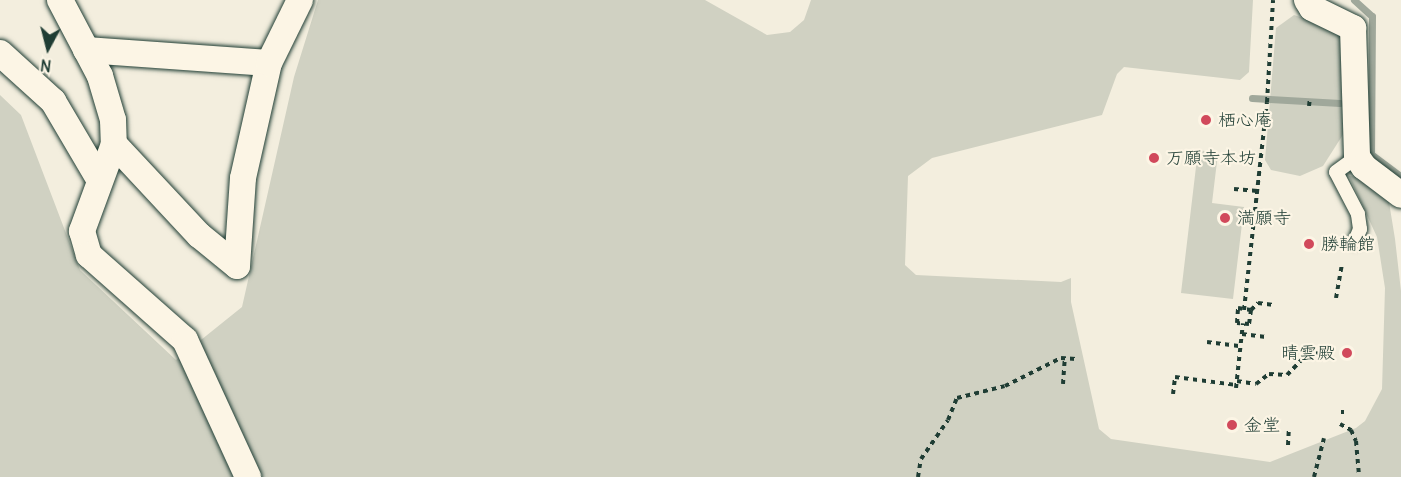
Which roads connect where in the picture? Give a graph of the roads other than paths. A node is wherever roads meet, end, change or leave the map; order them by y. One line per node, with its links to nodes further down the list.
1 (60, 0): 4 (street)
2 (300, 0): 6 (street)
3 (1306, 0): 8 (street)
4 (86, 50): 6 (street); 7 (street)
5 (0, 53): 9 (street)
6 (269, 63): 7 (street)
7 (114, 144): 9 (street)
8 (1358, 157): 10 (street); 11 (lane)
9 (99, 179): 12 (street)
10 (1401, 195)
11 (1355, 242)
12 (249, 477)

